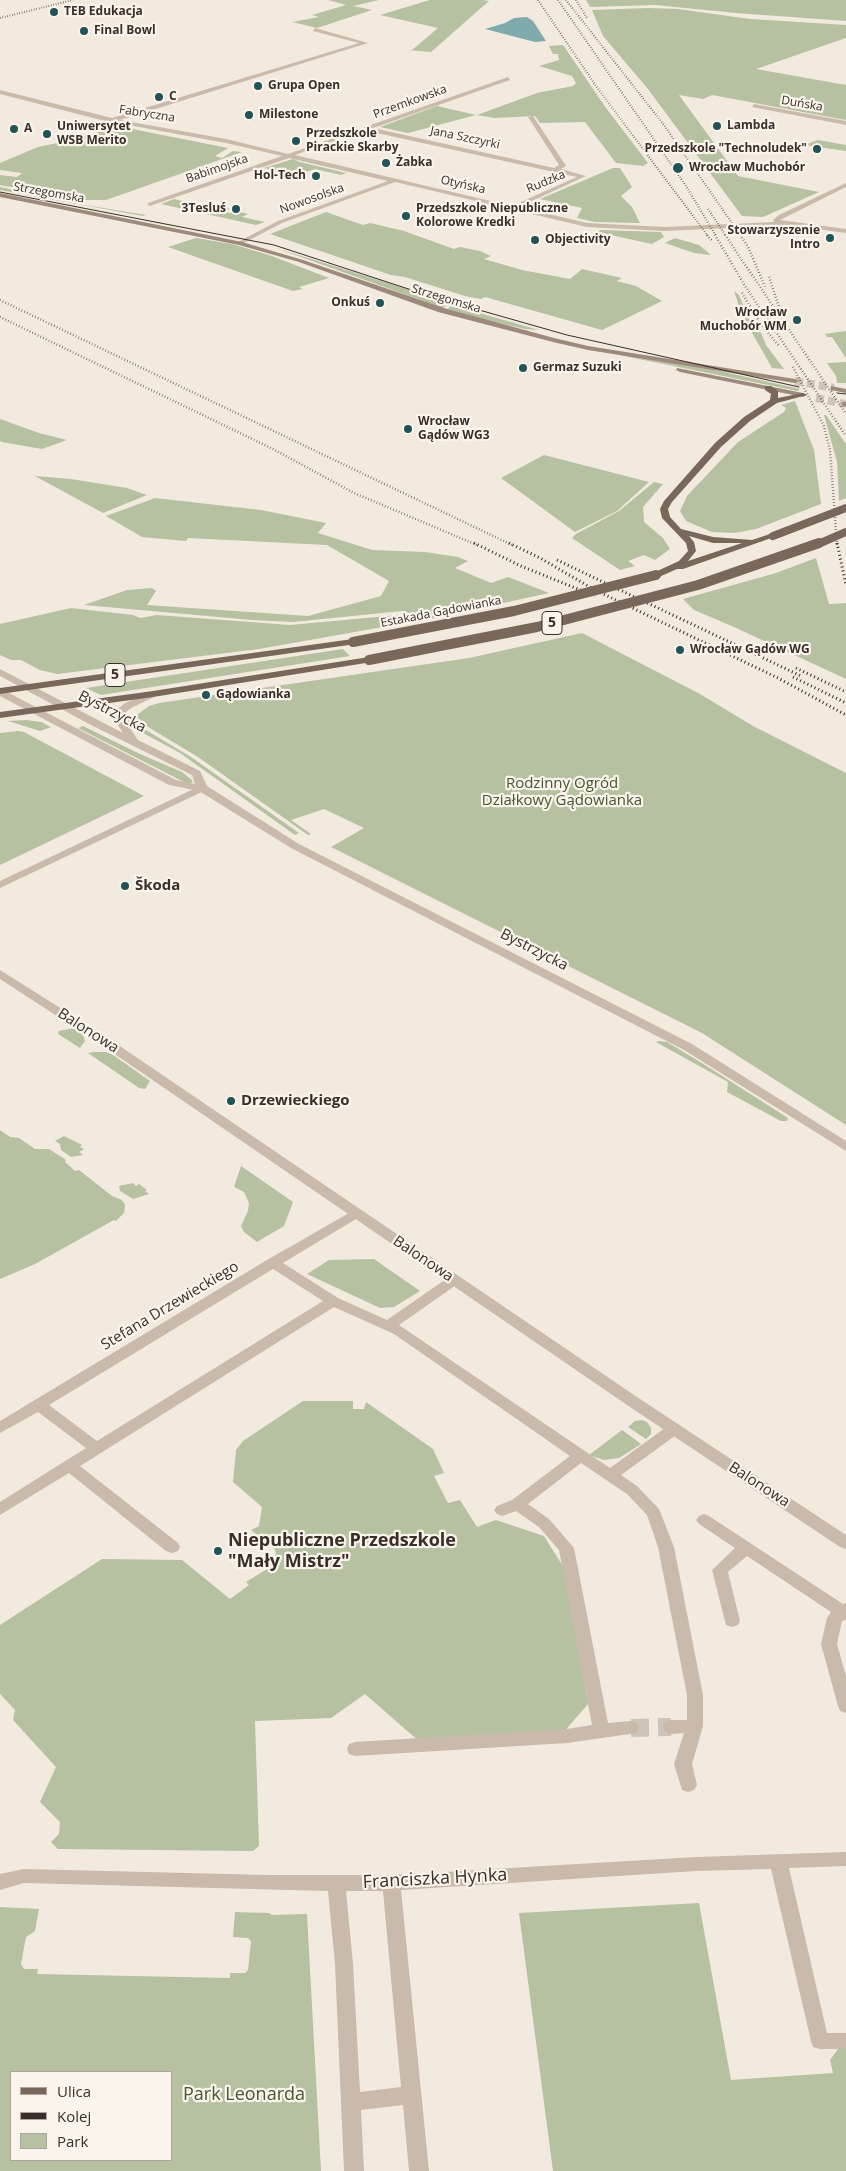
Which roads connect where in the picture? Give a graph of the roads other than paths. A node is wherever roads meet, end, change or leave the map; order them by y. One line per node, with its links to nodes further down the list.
1 (315, 30): 6 (street)
2 (508, 79): 8 (street, Przemkowska)
3 (0, 92): 6 (street, Fabryczna)
4 (754, 106): 7 (street, Duńska)
5 (531, 118): 10 (street, Rudzka)
6 (113, 120): 9 (street, Fabryczna)
7 (846, 123)
8 (368, 129): 9 (street, Przemkowska); 10 (street, Jana Szczyrki)
9 (291, 156): 11 (street, Otyńska); 14 (street, Babimojska)
10 (556, 169): 15 (street, Rudzka)
11 (393, 181): 15 (street, Otyńska); 18 (street, Nowosolska)
12 (846, 184): 16 (street)
13 (0, 195): 18 (main road, Strzegomska)
14 (150, 204)
15 (512, 208): 16 (street, Otyńska)
16 (778, 223): 17 (street, Otyńska)
17 (846, 231)
18 (240, 243): 19 (main road, Strzegomska)
19 (588, 348): 20 (main road, Strzegomska); 21 (main road, Strzegomska)
20 (796, 381)
21 (768, 388): 24 (main road); 24 (main road, Strzegomska)
22 (834, 388): 23 (main road)
23 (846, 391)
24 (774, 401): 26 (main road)
25 (846, 508): 28 (main road, Estakada Gądowianka / 5, bridge)
26 (675, 528): 28 (main road); 29 (main road)
27 (846, 532): 33 (main road, 5, bridge)
28 (773, 536): 29 (main road, Estakada Gądowianka / 5)
29 (656, 575): 31 (main road, Estakada Gądowianka / 5, bridge)
30 (0, 672): 31 (street, Bystrzycka)
31 (28, 687): 32 (main road, 5); 34 (street, Bystrzycka)
32 (0, 691): 35 (street, Bystrzycka)
33 (153, 694): 34 (main road, 5); 37 (street)
34 (65, 707): 35 (main road, 5); 37 (street, Bystrzycka)
35 (34, 711): 36 (main road, 5); 38 (street, Bystrzycka)
36 (0, 715)
37 (134, 742): 38 (street, Bystrzycka)
38 (202, 788): 39 (street); 41 (street, Bystrzycka)
39 (0, 885)
40 (0, 974): 42 (street, Balonowa)
41 (846, 1147)
42 (356, 1213): 43 (street, Stefana Drzewieckiego); 44 (street, Balonowa)
43 (272, 1264): 45 (street); 47 (street, Stefana Drzewieckiego)
44 (454, 1280): 46 (street); 49 (street, Balonowa)
45 (333, 1301): 46 (street); 50 (street)
46 (390, 1325): 51 (street)
47 (38, 1404): 48 (street, Stefana Drzewieckiego); 50 (street)
48 (0, 1428)
49 (674, 1429): 53 (street); 56 (street, Balonowa)
50 (97, 1448): 52 (street)
51 (581, 1456): 53 (street); 65 (street)
52 (70, 1466): 54 (street); 57 (street)
53 (610, 1475): 62 (street)
54 (0, 1509)
55 (704, 1520): 58 (street)
56 (846, 1543)
57 (172, 1547)
58 (746, 1548): 59 (street); 60 (street)
59 (845, 1612): 61 (street)
60 (732, 1621)
61 (846, 1706)
62 (695, 1726): 63 (street); 67 (street)
63 (671, 1727)
64 (631, 1728): 65 (street)
65 (601, 1730): 66 (street)
66 (355, 1749)
67 (688, 1785)
68 (846, 1859): 69 (street, Franciszka Hynka)
69 (778, 1861): 72 (street, Franciszka Hynka); 73 (street)
70 (0, 1882): 71 (street, Franciszka Hynka)
71 (336, 1882): 72 (street, Franciszka Hynka); 75 (street)
72 (391, 1883): 74 (street)
73 (846, 2041)
74 (412, 2096): 75 (street); 77 (street)
75 (350, 2102): 76 (street)
76 (354, 2171)
77 (419, 2171)

